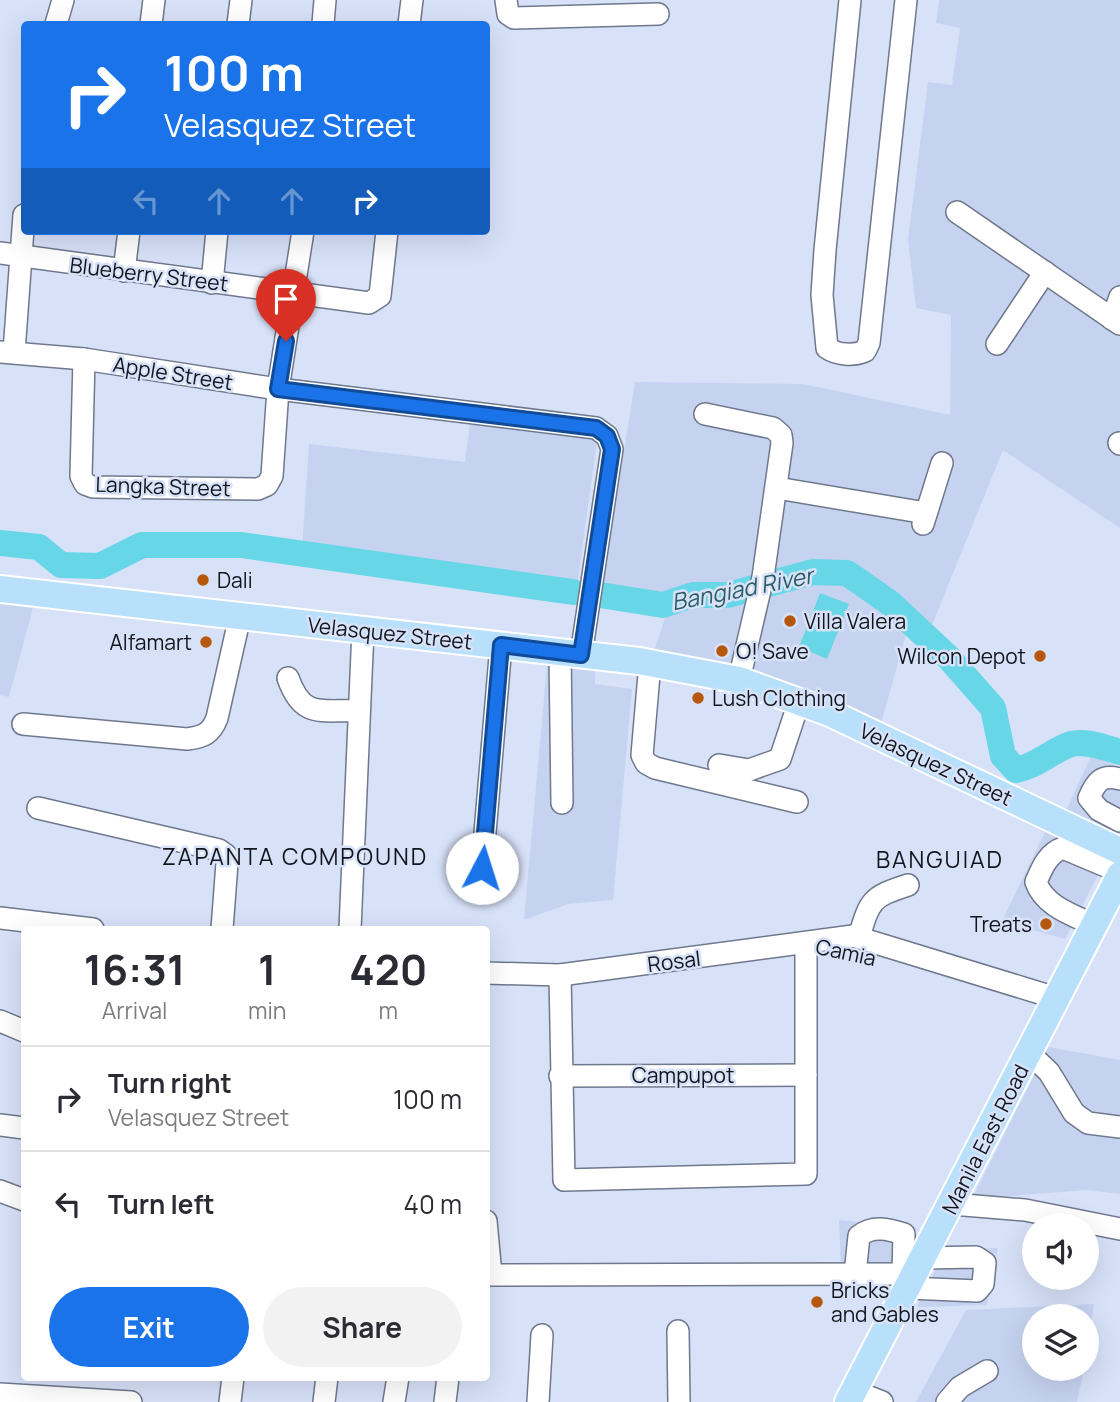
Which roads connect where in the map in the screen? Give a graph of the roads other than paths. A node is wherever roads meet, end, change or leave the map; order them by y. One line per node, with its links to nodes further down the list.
1 (63, 0): 11 (street)
2 (154, 0): 12 (street)
3 (241, 0): 13 (street)
4 (325, 0): 14 (street)
5 (412, 0): 15 (street)
6 (506, 0): 9 (street)
7 (850, 0): 8 (street)
8 (906, 0)
9 (581, 7): 10 (street)
10 (658, 14)
11 (57, 21)
12 (152, 21)
13 (238, 21)
14 (323, 21)
15 (409, 21)
16 (957, 212): 24 (street)
17 (21, 224): 22 (street)
18 (128, 235): 23 (street)
19 (217, 235): 25 (street)
20 (302, 235): 26 (street)
21 (387, 235): 26 (street, Blueberry Street)
22 (10, 256): 23 (street, Blueberry Street); 30 (street)
23 (124, 271): 25 (street, Blueberry Street)
24 (1045, 272): 28 (street); 29 (street)
25 (212, 283): 26 (street, Blueberry Street)
26 (294, 294): 32 (street)
27 (1120, 297): 28 (street)
28 (1116, 321)
29 (997, 344)
30 (7, 352): 31 (street, Apple Street)
31 (84, 359): 32 (street, Apple Street); 32 (street, Langka Street)
32 (278, 389): 40 (street, Apple Street)
33 (705, 414): 35 (street)
34 (942, 463): 35 (street)
35 (777, 488): 43 (street)
36 (0, 589): 37 (main road, Velasquez Street)
37 (240, 616): 38 (main road, Velasquez Street); 46 (street)
38 (363, 630): 39 (main road, Velasquez Street); 45 (street)
39 (501, 645): 40 (main road, Velasquez Street); 54 (street)
40 (571, 653): 41 (main road, Velasquez Street); 50 (street)
41 (650, 663): 43 (main road, Velasquez Street); 49 (street)
42 (289, 678): 45 (street)
43 (739, 680): 44 (main road, Velasquez Street)
44 (799, 702): 47 (street); 53 (main road, Velasquez Street)
45 (359, 711): 61 (street)
46 (23, 724)
47 (719, 765)
48 (1120, 779): 52 (street)
49 (797, 802)
50 (562, 803)
51 (38, 808): 60 (street)
52 (1120, 821)
53 (1120, 851)
54 (482, 868)
55 (1120, 874): 58 (main road, Manila East Road); 58 (street)
56 (908, 885): 62 (street)
57 (0, 918): 59 (street)
58 (1094, 925): 66 (main road, Manila East Road)
59 (68, 926)
60 (222, 926)
61 (350, 926)
62 (859, 937): 63 (street, Camia); 66 (street, Camia)
63 (806, 944): 65 (street, Rosal); 66 (street, Camia); 70 (street)
64 (490, 974): 65 (street, Rosal)
65 (550, 975): 71 (street)
66 (1053, 1004): 69 (main road, Manila East Road)
67 (0, 1021): 68 (street)
68 (21, 1030)
69 (1029, 1053): 73 (street); 77 (main road, Manila East Road)
70 (806, 1075): 71 (street, Campupot); 71 (street)
71 (560, 1076)
72 (0, 1125): 74 (street)
73 (1120, 1127)
74 (21, 1128)
75 (0, 1191): 76 (street)
76 (21, 1199)
77 (952, 1204): 78 (street); 80 (main road, Manila East Road)
78 (1120, 1229)
79 (855, 1274): 80 (street); 80 (street); 81 (street)
80 (914, 1274): 91 (main road, Manila East Road)
81 (490, 1275)
82 (678, 1331): 98 (street)
83 (542, 1335): 97 (street)
84 (987, 1371): 99 (street)
85 (233, 1381): 93 (street)
86 (327, 1381): 94 (street)
87 (397, 1381): 95 (street)
88 (448, 1381): 96 (street)
89 (75, 1388): 90 (street); 92 (street)
90 (0, 1394)
91 (868, 1399)
92 (131, 1402)
93 (230, 1402)
94 (324, 1402)
95 (394, 1402)
96 (445, 1402)
97 (538, 1402)
98 (679, 1402)
99 (947, 1402)

